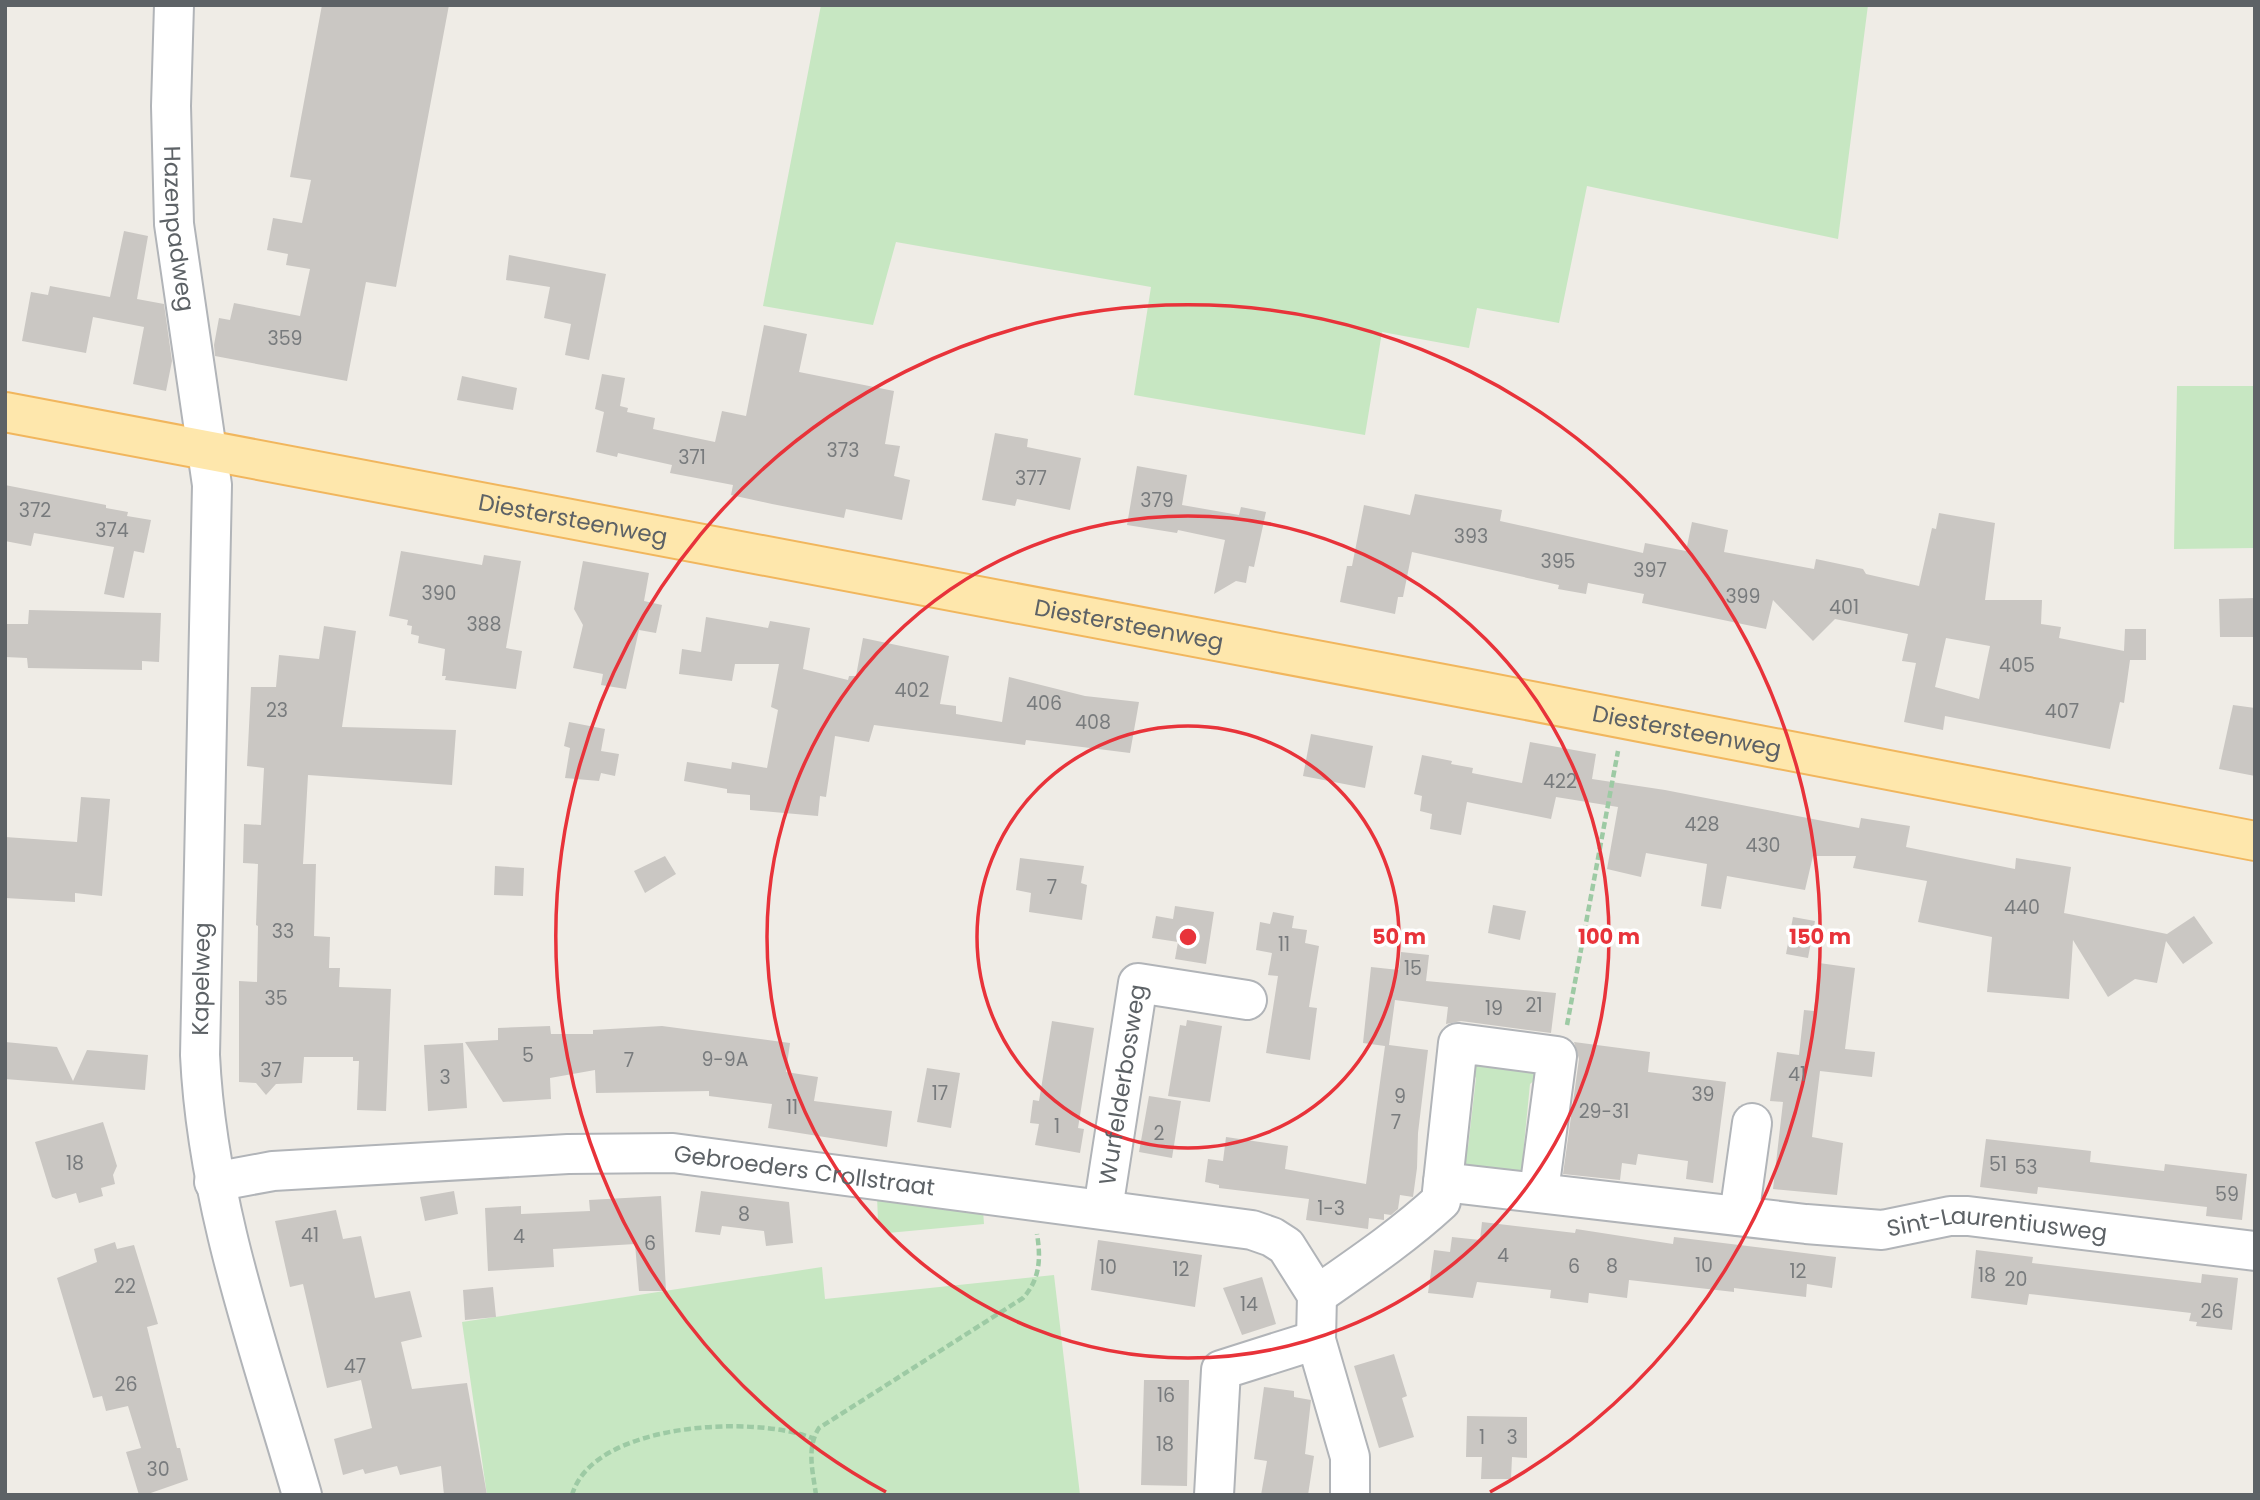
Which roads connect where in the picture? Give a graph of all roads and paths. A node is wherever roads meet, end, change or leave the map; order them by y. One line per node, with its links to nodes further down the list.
1 (174, 5): 3 (street, Hazenpadweg)
2 (5, 412): 3 (main road, Diestersteenweg)
3 (209, 451): 4 (main road, Diestersteenweg); 9 (street, Kapelweg)
4 (1624, 719): 5 (main road, Diestersteenweg); 7 (path)
5 (2255, 841)
6 (1247, 1000): 13 (street, Wurfelderbosweg)
7 (1557, 1056): 10 (street); 11 (street)
8 (1752, 1123): 14 (street)
9 (215, 1182): 12 (street, Gebroeders Crollstraat); 19 (street, Kapelweg)
10 (1443, 1182): 11 (street, Sint-Laurentiusweg); 16 (street)
11 (1539, 1191): 14 (street, Sint-Laurentiusweg)
12 (1031, 1200): 13 (street, Gebroeders Crollstraat); 18 (path)
13 (1102, 1209): 16 (street, Gebroeders Crollstraat)
14 (1740, 1216): 15 (street, Sint-Laurentiusweg)
15 (2255, 1251)
16 (1317, 1295): 17 (street)
17 (1316, 1340): 22 (street); 23 (street)
18 (812, 1438): 20 (path); 21 (path)
19 (302, 1495)
20 (572, 1495)
21 (816, 1495)
22 (1214, 1495)
23 (1350, 1495)

